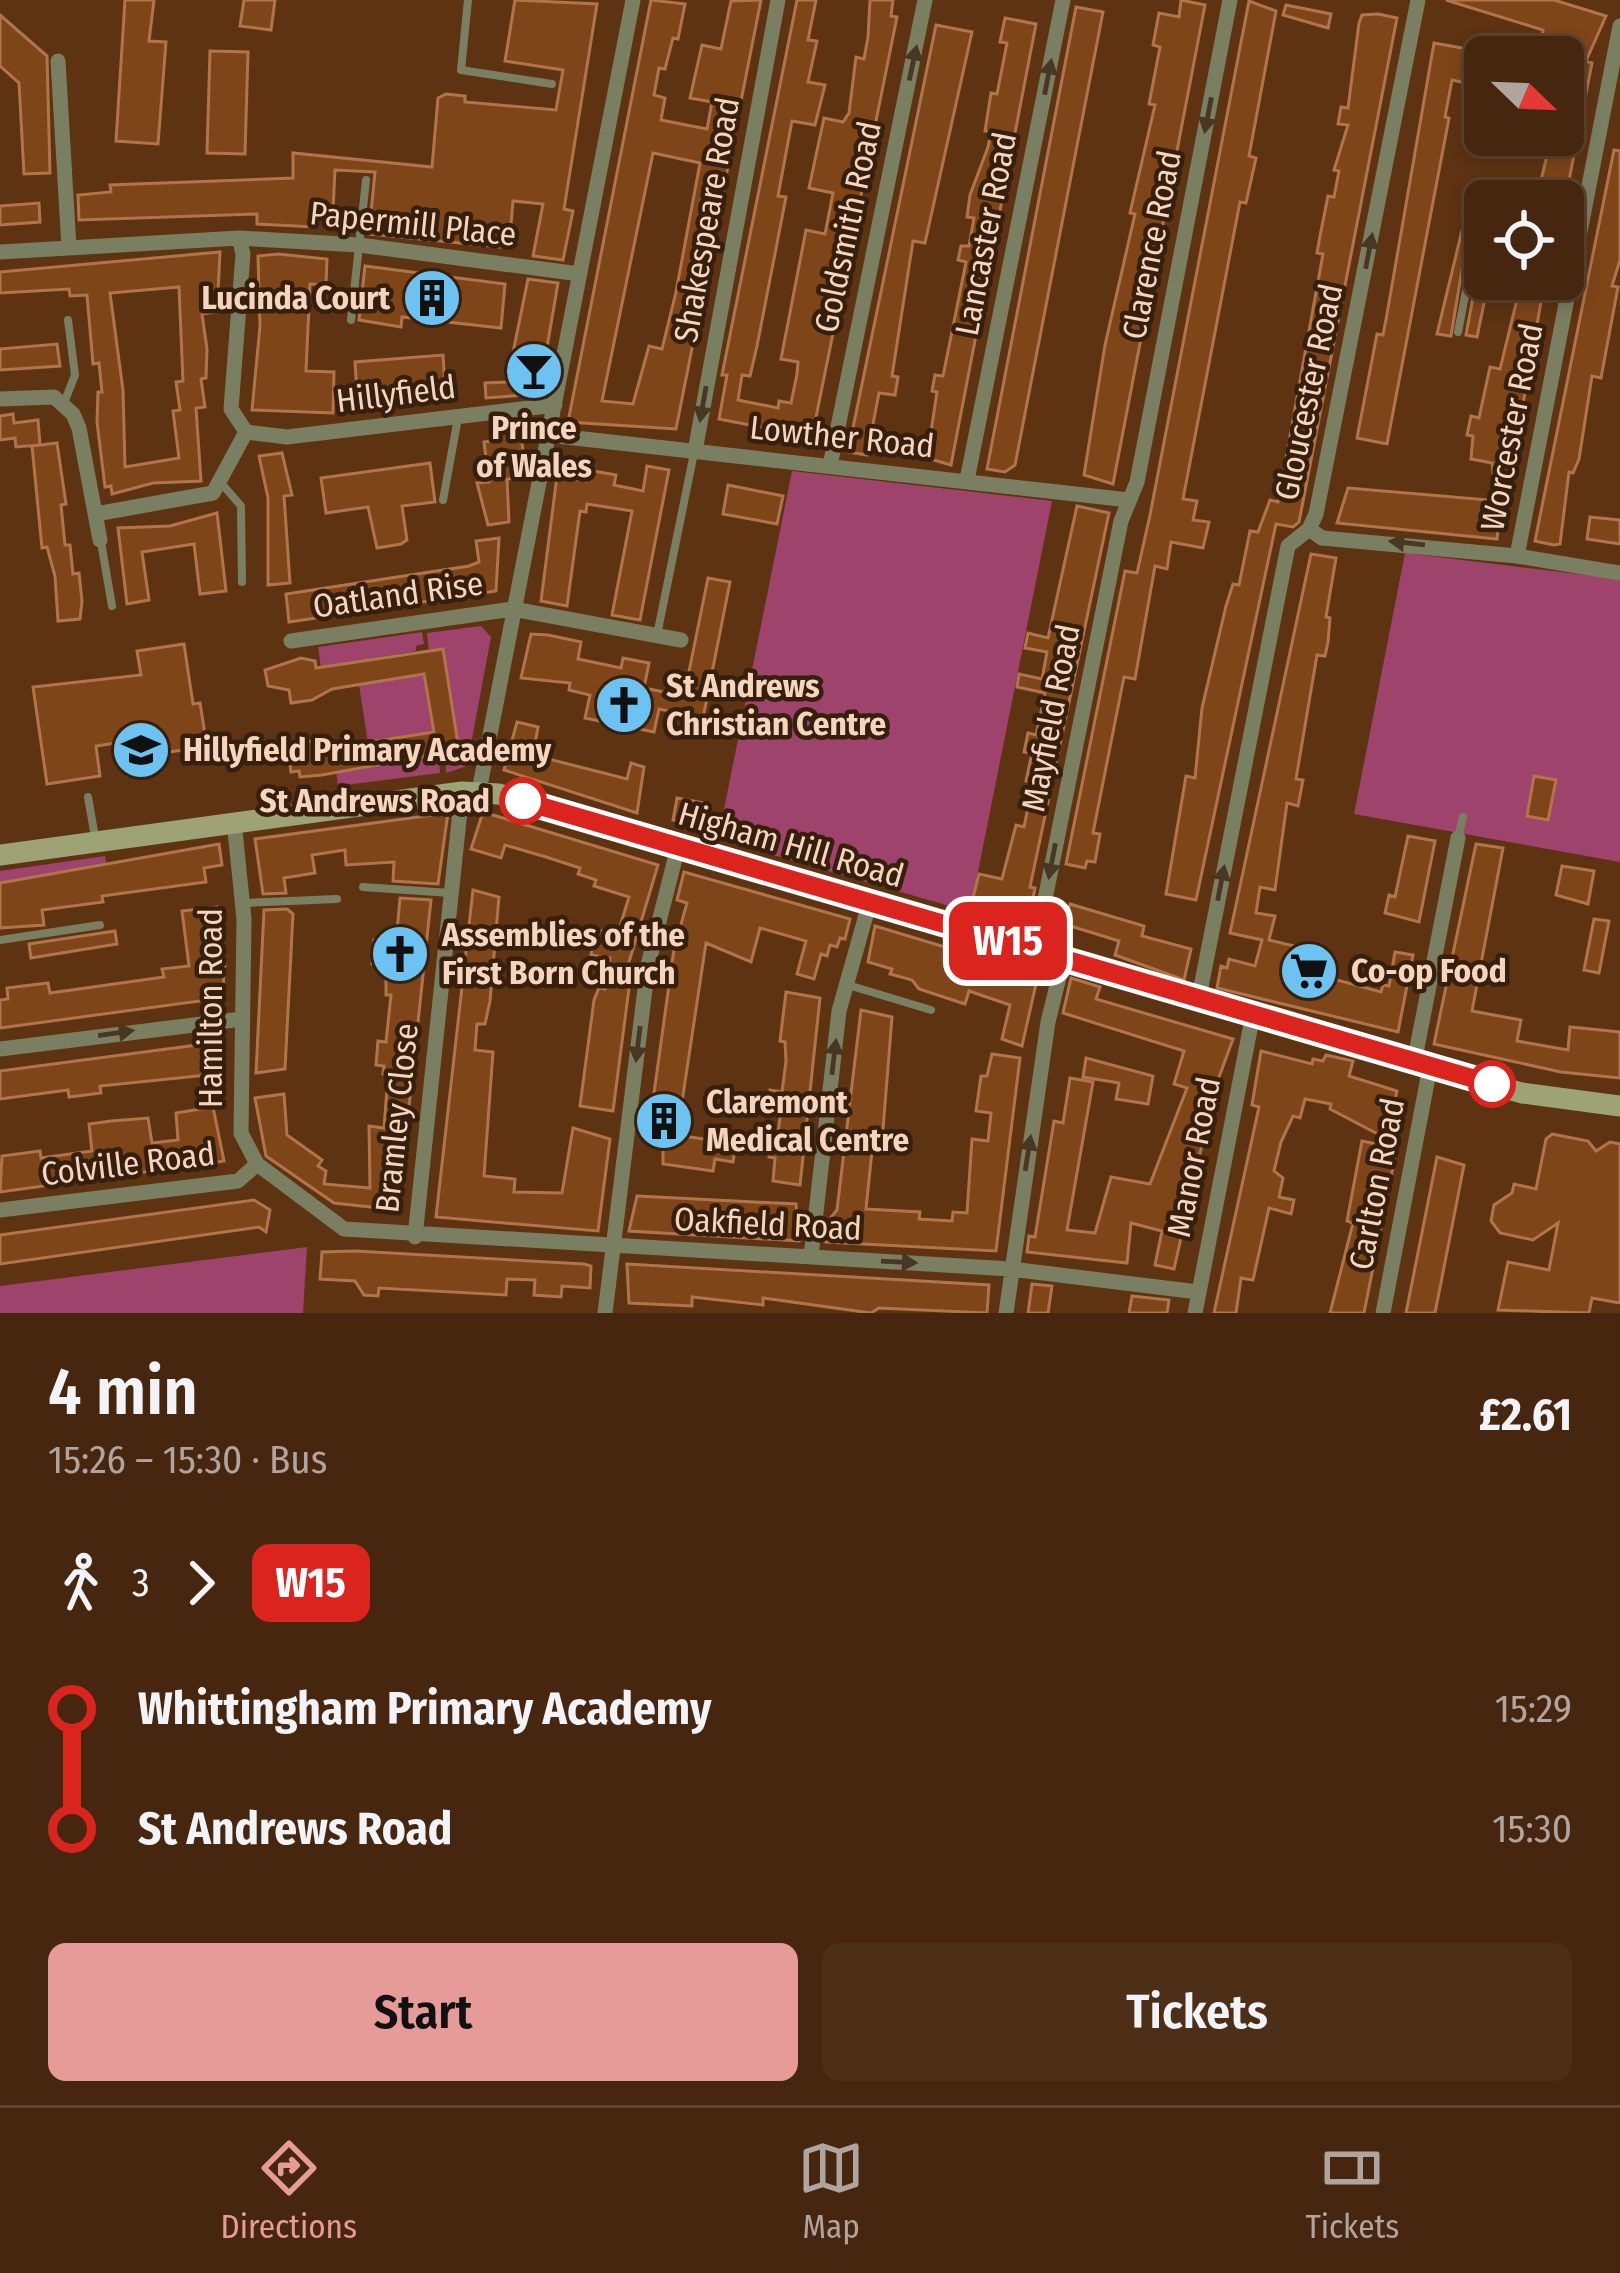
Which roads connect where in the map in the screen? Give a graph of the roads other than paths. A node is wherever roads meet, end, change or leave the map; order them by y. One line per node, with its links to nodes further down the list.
1 (468, 0): 10 (lane)
2 (633, 0): 17 (street)
3 (778, 0): 29 (street, Shakespeare Road, one-way to 29)
4 (926, 0): 30 (street, Goldsmith Road, one-way to 4)
5 (1063, 0): 31 (street, Lancaster Road, one-way to 5)
6 (1230, 0): 34 (street, Clarence Road, one-way to 34)
7 (1418, 0): 36 (street, Gloucester Road, one-way to 7)
8 (1620, 26): 12 (street, Worcester Road)
9 (58, 61): 15 (street)
10 (552, 84)
11 (366, 180): 14 (lane)
12 (1584, 198)
13 (239, 238): 14 (street, Papermill Place); 15 (street, Papermill Place); 27 (street)
14 (359, 245): 17 (street, Papermill Place); 21 (lane)
15 (69, 248): 16 (street, Papermill Place)
16 (0, 252)
17 (580, 274): 25 (street)
18 (1465, 300): 22 (lane)
19 (1563, 300): 38 (street, Worcester Road)
20 (68, 320): 24 (lane)
21 (351, 320)
22 (1459, 332)
23 (0, 399): 24 (street)
24 (64, 403): 35 (street)
25 (555, 405): 26 (street, Hillyfield); 28 (street)
26 (458, 417): 27 (street, Hillyfield); 33 (lane)
27 (246, 432): 32 (street)
28 (548, 435): 29 (street, Lowther Road); 42 (street)
29 (695, 452): 30 (street, Lowther Road); 43 (lane)
30 (830, 466): 31 (street, Lowther Road)
31 (968, 480): 34 (street, Lowther Road)
32 (222, 484): 35 (street); 40 (lane)
33 (443, 500)
34 (1129, 500): 61 (street, Mayfield Road, one-way to 61)
35 (96, 514): 37 (street)
36 (1309, 529): 38 (street, one-way to 36); 64 (street, Gloucester Road, one-way to 36)
37 (100, 540): 41 (lane)
38 (1512, 555): 39 (street)
39 (1620, 573)
40 (242, 582)
41 (112, 605)
42 (513, 609): 43 (street, Oatland Rise); 45 (street, Oatland Rise); 46 (street)
43 (657, 635): 44 (street, Oatland Rise)
44 (681, 640)
45 (291, 641)
46 (471, 791): 49 (street, Higham Hill Road); 52 (street, Higham Hill Road); 55 (street, Bramley Close)
47 (88, 797): 50 (lane)
48 (1463, 817): 51 (lane)
49 (234, 820): 50 (street, Higham Hill Road); 58 (street, Hamilton Road)
50 (95, 838): 53 (street, Higham Hill Road)
51 (1457, 838): 69 (street, Carlton Road)
52 (678, 847): 57 (street, Higham Hill Road); 74 (street, one-way to 74)
53 (0, 854)
54 (363, 887): 55 (lane)
55 (452, 893): 73 (street, Bramley Close)
56 (337, 899): 58 (lane)
57 (870, 902): 61 (street, Higham Hill Road); 63 (street)
58 (242, 903): 67 (street, Hamilton Road)
59 (100, 925): 60 (lane)
60 (0, 940)
61 (1035, 949): 62 (street, Higham Hill Road)
62 (1064, 957): 64 (street, Higham Hill Road); 76 (street, one-way to 62)
63 (847, 985): 65 (lane); 75 (street, one-way to 63)
64 (1199, 998): 66 (street, Higham Hill Road)
65 (931, 1010)
66 (1253, 1014): 69 (street, Higham Hill Road); 77 (street, Manor Road)
67 (242, 1019): 68 (street, one-way to 67); 71 (street, Hamilton Road)
68 (0, 1049)
69 (1422, 1065): 70 (street, Higham Hill Road); 81 (street, Carlton Road)
70 (1620, 1106)
71 (257, 1164): 72 (street, Colville Road); 73 (street, Oakfield Road)
72 (0, 1210)
73 (415, 1237): 74 (street, Oakfield Road)
74 (615, 1244): 75 (street, Oakfield Road); 78 (street)
75 (812, 1256): 76 (street, Oakfield Road, one-way to 76)
76 (1011, 1268): 77 (street, Oakfield Road); 79 (street)
77 (1198, 1292): 80 (street, Manor Road)
78 (604, 1313)
79 (1006, 1313)
80 (1195, 1313)
81 (1383, 1313)

